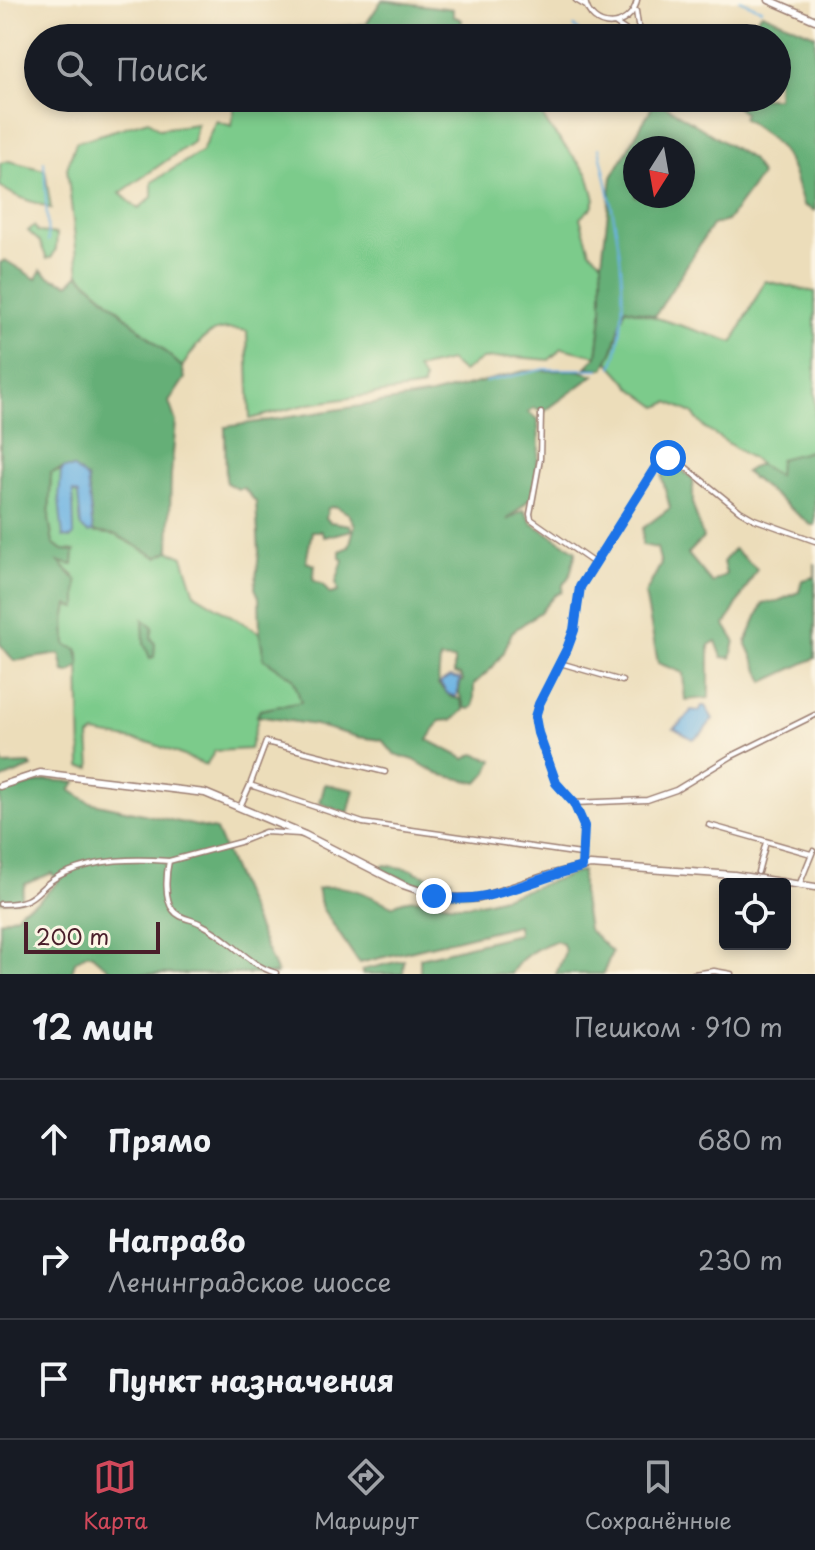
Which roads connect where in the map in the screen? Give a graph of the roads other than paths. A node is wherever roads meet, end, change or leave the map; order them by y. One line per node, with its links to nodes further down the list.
1 (576, 0): 4 (street)
2 (769, 0): 5 (main road)
3 (637, 2): 6 (street); 7 (street)
4 (586, 3): 6 (street)
5 (815, 20)
6 (616, 24)
7 (638, 24)
8 (541, 413): 10 (street)
9 (815, 541): 10 (street)
10 (594, 563): 11 (street)
11 (560, 663): 12 (street); 17 (street)
12 (622, 681)
13 (815, 715): 17 (street)
14 (385, 772): 15 (street)
15 (250, 785): 18 (street); 22 (street)
16 (0, 786): 18 (main road)
17 (574, 803): 22 (street)
18 (240, 807): 20 (main road)
19 (709, 825): 21 (street)
20 (305, 835): 23 (street); 24 (main road)
21 (766, 842): 25 (street); 26 (street)
22 (581, 854): 24 (street)
23 (169, 861): 28 (street); 29 (street)
24 (582, 867): 26 (main road)
25 (758, 872)
26 (800, 883): 27 (main road)
27 (815, 887)
28 (0, 904)
29 (276, 973)
30 (694, 974): 31 (street)
31 (731, 974)

